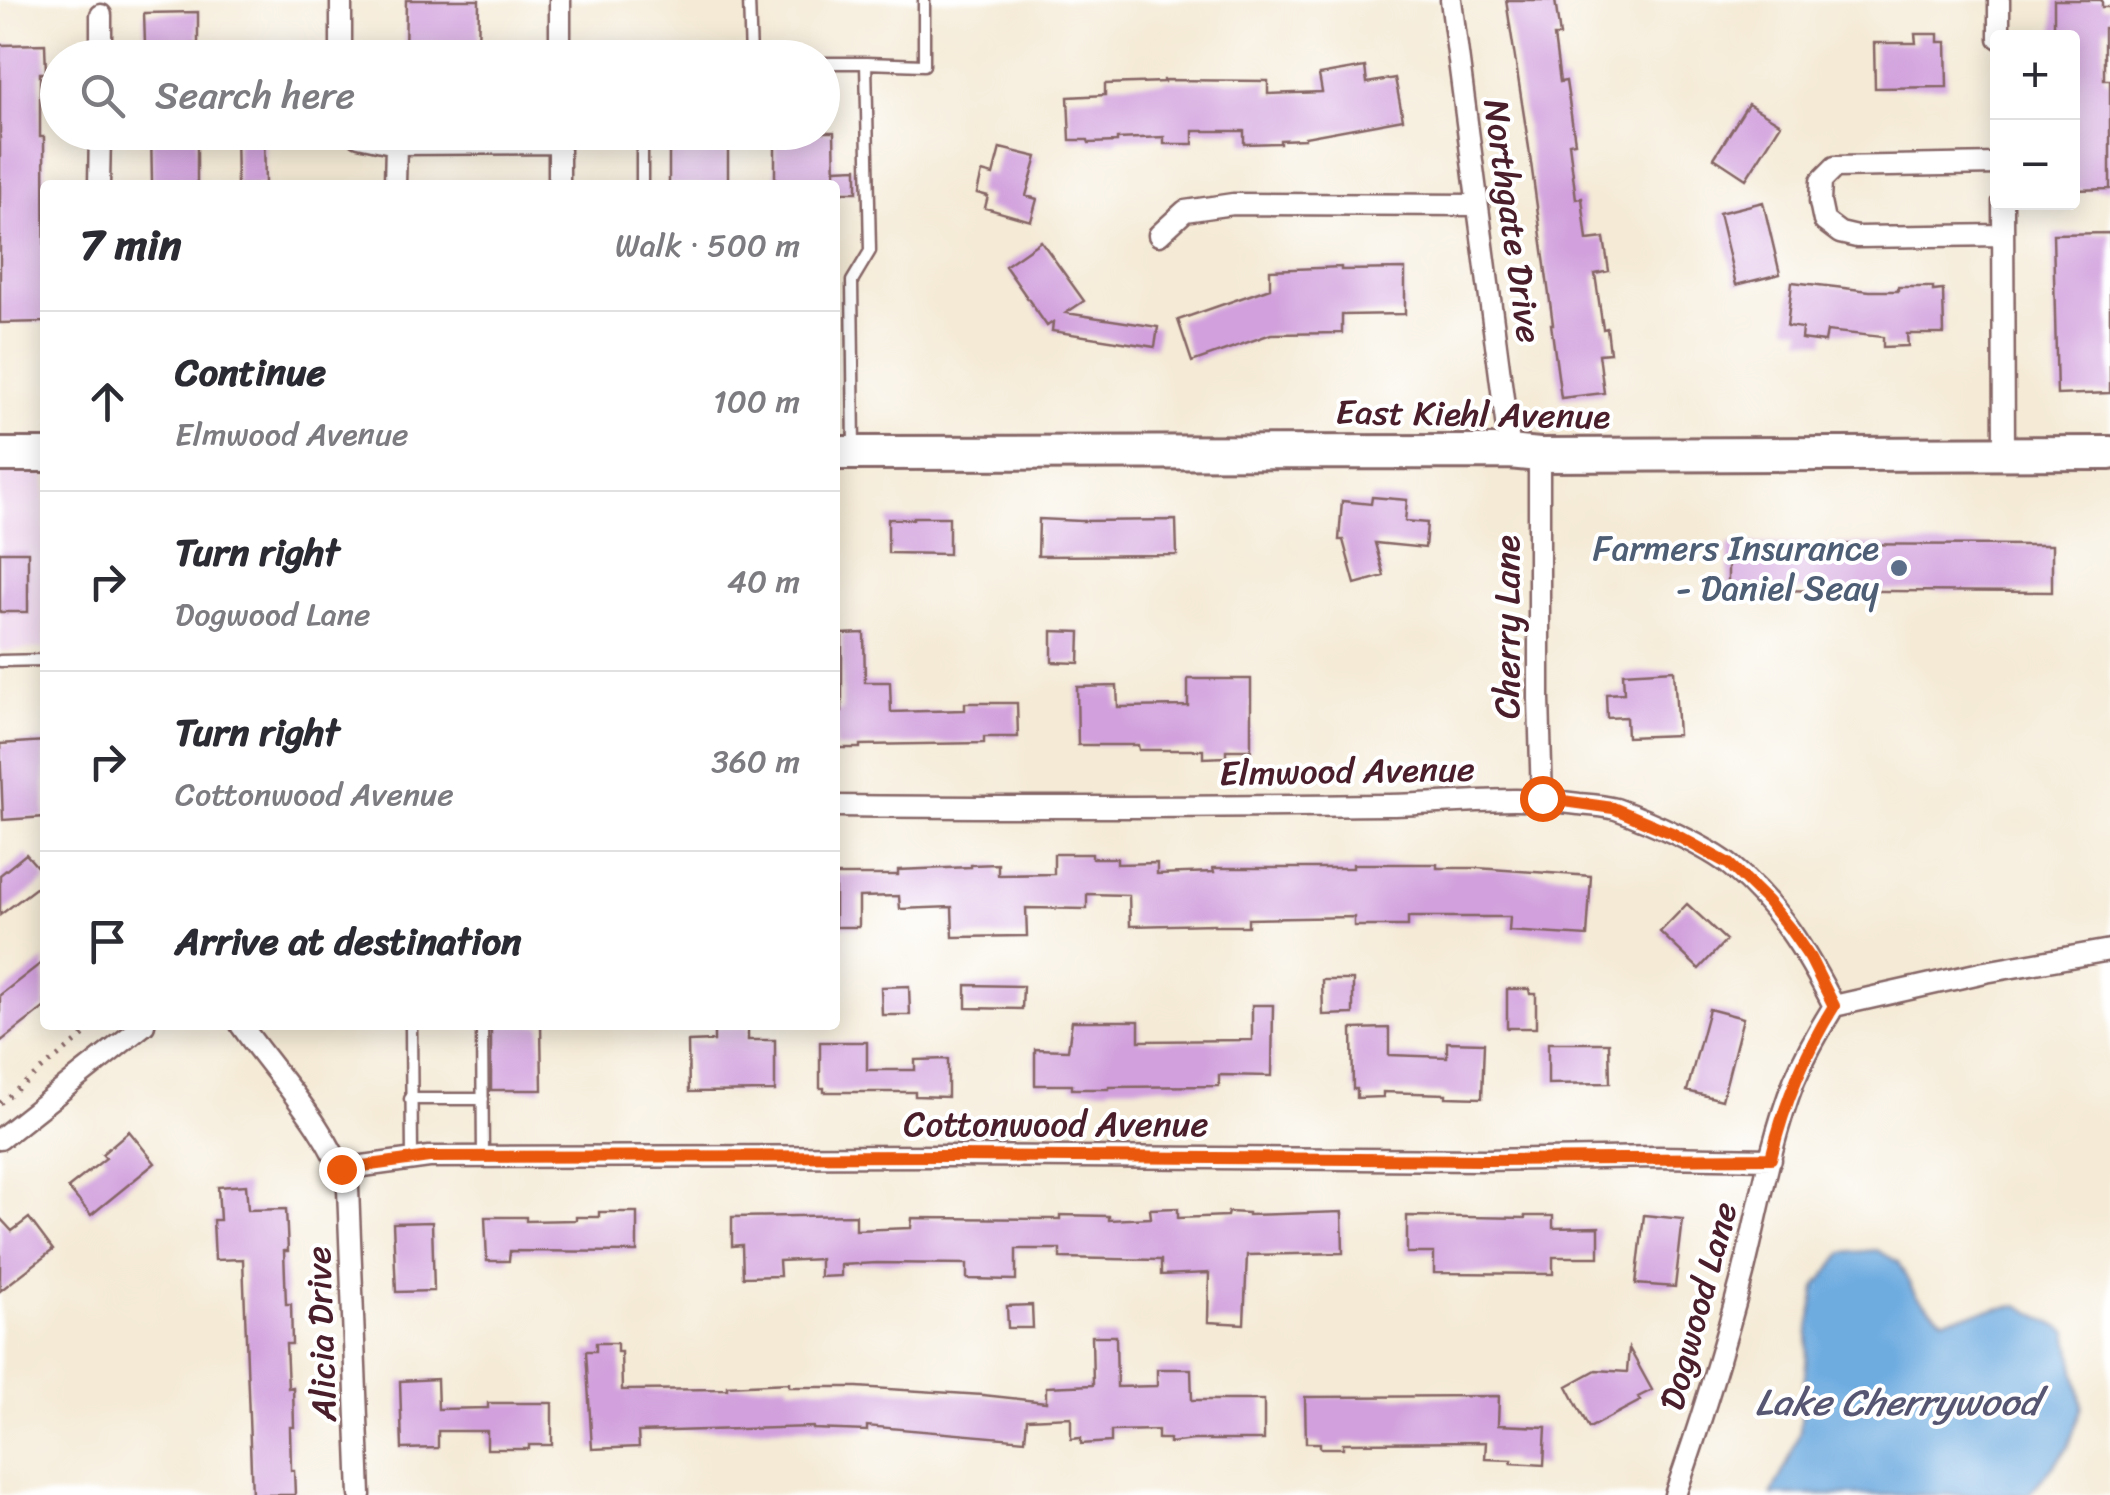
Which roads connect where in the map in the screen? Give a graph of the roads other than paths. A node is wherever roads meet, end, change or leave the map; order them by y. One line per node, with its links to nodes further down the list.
1 (341, 0): 10 (street)
2 (560, 0): 11 (street)
3 (749, 0): 12 (lane)
4 (924, 0): 14 (lane)
5 (1451, 0): 24 (street, Northgate Drive)
6 (1998, 0): 8 (street)
7 (101, 15): 9 (street)
8 (1999, 30)
9 (101, 40)
10 (341, 40)
11 (560, 40)
12 (750, 40)
13 (840, 63): 14 (lane)
14 (866, 64): 32 (lane)
15 (100, 150): 20 (street)
16 (396, 150): 21 (street)
17 (559, 150): 22 (street)
18 (642, 150): 23 (lane)
19 (1990, 164): 26 (street)
20 (99, 180)
21 (395, 180)
22 (559, 180)
23 (642, 180)
24 (1477, 205): 27 (street); 28 (street, Northgate Drive)
25 (2002, 210): 26 (street)
26 (2003, 234): 33 (street)
27 (1159, 235)
28 (1525, 453): 32 (main road, East Kiehl Avenue); 33 (main road, East Kiehl Avenue); 36 (street, Cherry Lane)
29 (2110, 453): 33 (main road, East Kiehl Avenue)
30 (0, 454): 31 (main road)
31 (40, 454)
32 (844, 454)
33 (2004, 455)
34 (40, 660): 35 (lane)
35 (0, 661)
36 (1542, 798): 37 (street, Elmwood Avenue); 39 (street, Elmwood Avenue)
37 (840, 806)
38 (2110, 950): 39 (street)
39 (1834, 1006): 48 (street, Dogwood Lane)
40 (138, 1030): 46 (street)
41 (245, 1030): 50 (street, Alicia Drive)
42 (410, 1030): 45 (lane)
43 (482, 1030): 44 (lane)
44 (483, 1099): 45 (lane); 47 (lane)
45 (410, 1100): 49 (lane)
46 (0, 1139)
47 (483, 1157): 48 (street, Cottonwood Avenue); 49 (street, Cottonwood Avenue)
48 (1771, 1158): 52 (street, Dogwood Lane)
49 (412, 1160): 50 (street, Cottonwood Avenue)
50 (341, 1169): 51 (street, Alicia Drive)
51 (360, 1495)
52 (1675, 1495)

